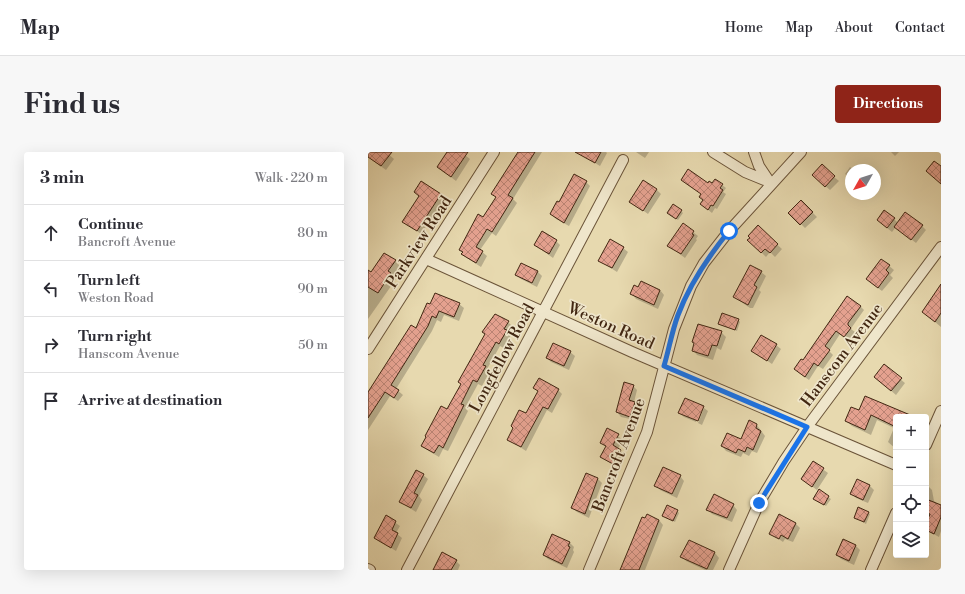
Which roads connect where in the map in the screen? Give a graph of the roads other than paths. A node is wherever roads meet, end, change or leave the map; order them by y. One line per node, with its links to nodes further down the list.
1 (494, 152): 8 (street, Parkview Road)
2 (713, 152): 6 (street)
3 (754, 152): 6 (street)
4 (801, 152): 6 (street, Bancroft Avenue)
5 (624, 160): 9 (street, Longfellow Road)
6 (772, 184): 11 (street, Bancroft Avenue)
7 (941, 247): 13 (street, Hanscom Avenue)
8 (426, 259): 9 (street, Weston Road); 10 (street, Parkview Road)
9 (544, 313): 11 (street, Weston Road); 17 (street, Longfellow Road)
10 (368, 349)
11 (664, 366): 13 (street, Weston Road); 18 (street, Bancroft Avenue)
12 (941, 411): 14 (street)
13 (807, 427): 15 (street, Weston Road); 19 (street, Hanscom Avenue)
14 (929, 438)
15 (893, 465)
16 (893, 521): 20 (street)
17 (406, 570)
18 (589, 570)
19 (729, 570)
20 (872, 570)

